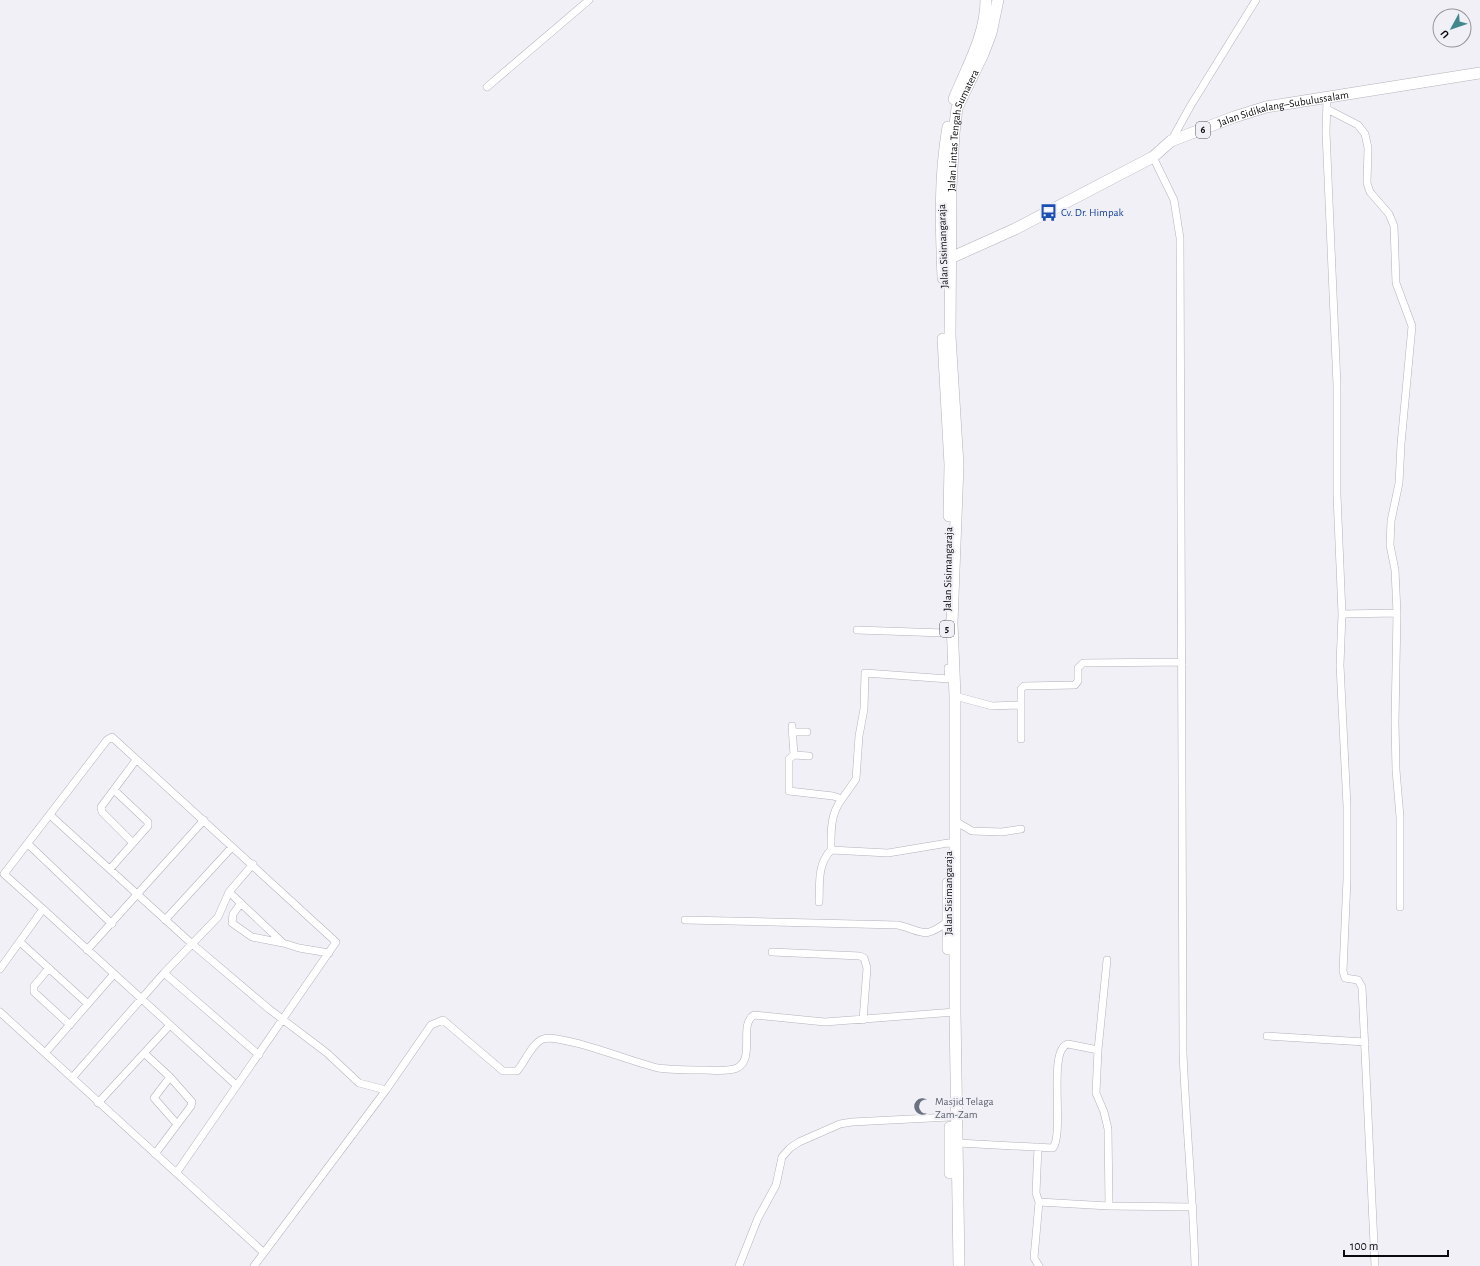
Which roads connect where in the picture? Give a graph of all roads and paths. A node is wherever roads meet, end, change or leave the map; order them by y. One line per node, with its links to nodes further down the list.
1 (589, 0): 6 (street)
2 (986, 0): 10 (highway, Jalan Sisimangaraja / 5)
3 (998, 0): 10 (highway, Jalan Lintas Tengah Sumatera)
4 (1256, 0): 8 (street)
5 (1480, 73): 7 (highway, Jalan Sidikalang–Subulussalam / 6)
6 (487, 87)
7 (1327, 104): 8 (highway, Jalan Sidikalang–Subulussalam / 6); 11 (street); 12 (street)
8 (1171, 142): 9 (highway, Jalan Sidikalang–Subulussalam / 6)
9 (1153, 157): 10 (highway, Jalan Sidikalang–Subulussalam / 6); 15 (street)
10 (949, 262): 13 (highway, Jalan Sisimangaraja / 5)
11 (1397, 613): 12 (street); 42 (street)
12 (1342, 614): 68 (street)
13 (950, 623): 14 (street); 16 (highway, Jalan Sisimangaraja / 5)
14 (858, 630)
15 (1182, 662): 18 (street); 86 (street)
16 (951, 669): 17 (highway, Jalan Sisimangaraja / 5); 25 (street); 31 (highway, Jalan Sisimangaraja / 5)
17 (955, 696): 18 (street); 28 (highway, Jalan Sisimangaraja / 5)
18 (1020, 705): 20 (street)
19 (807, 732): 21 (street)
20 (1021, 739)
21 (794, 755): 22 (street); 25 (street)
22 (809, 756)
23 (136, 760): 24 (street); 26 (street); 27 (street)
24 (114, 790): 30 (street); 30 (street)
25 (842, 799): 34 (street)
26 (50, 815): 32 (street); 36 (street)
27 (204, 820): 33 (street); 39 (street)
28 (955, 820): 29 (street); 31 (highway, Jalan Sisimangaraja / 5)
29 (1021, 829)
30 (133, 843): 36 (street)
31 (951, 843): 34 (street); 46 (highway, Jalan Sisimangaraja / 5)
32 (28, 844): 37 (street); 47 (street)
33 (232, 847): 35 (street); 44 (street)
34 (831, 850): 40 (street)
35 (254, 864): 38 (street); 53 (street)
36 (110, 870): 39 (street)
37 (2, 872): 43 (street)
38 (229, 892): 41 (street); 49 (street)
39 (138, 895): 44 (street); 47 (street)
40 (819, 902)
41 (241, 903): 50 (street); 50 (street)
42 (1400, 907)
43 (43, 909): 48 (street); 51 (street)
44 (165, 920): 49 (street)
45 (686, 920): 46 (street)
46 (951, 922): 62 (highway, Jalan Sisimangaraja / 5)
47 (112, 924): 51 (street)
48 (20, 942): 55 (street); 56 (street)
49 (191, 943): 57 (street); 63 (street)
50 (283, 943): 53 (street)
51 (87, 950): 58 (street)
52 (772, 952): 64 (street)
53 (329, 953): 63 (street)
54 (1107, 960): 69 (street)
55 (49, 968): 60 (street); 65 (street)
56 (0, 969)
57 (164, 973): 59 (street); 72 (street)
58 (114, 974): 59 (street); 60 (street)
59 (141, 1000): 66 (street); 74 (street)
60 (88, 1004): 65 (street)
61 (0, 1012): 70 (street)
62 (953, 1013): 64 (street); 78 (highway, Jalan Sisimangaraja / 5)
63 (282, 1019): 72 (street); 76 (street)
64 (863, 1020): 76 (street)
65 (70, 1025): 70 (street)
66 (170, 1026): 71 (street); 75 (street)
67 (1267, 1036): 68 (street)
68 (1365, 1042): 94 (street)
69 (1098, 1050): 81 (street); 85 (street)
70 (45, 1053): 74 (street)
71 (144, 1053): 73 (street); 77 (street)
72 (259, 1055): 75 (street)
73 (170, 1077): 79 (street); 79 (street)
74 (72, 1078): 77 (street)
75 (236, 1085): 83 (street)
76 (386, 1090): 87 (street)
77 (98, 1103): 82 (street)
78 (952, 1110): 80 (highway, Jalan Sisimangaraja / 5); 89 (street); 90 (highway, Jalan Sisimangaraja / 5)
79 (177, 1124): 82 (street)
80 (958, 1143): 81 (street); 91 (highway, Jalan Sisimangaraja / 5)
81 (1038, 1147): 84 (street)
82 (155, 1154): 83 (street)
83 (176, 1172): 87 (street)
84 (1039, 1202): 85 (street); 92 (street)
85 (1109, 1206): 86 (street)
86 (1193, 1206): 93 (street)
87 (263, 1252): 88 (street)
88 (254, 1266)
89 (739, 1266)
90 (952, 1266)
91 (959, 1266)
92 (1039, 1266)
93 (1195, 1266)
94 (1375, 1266)

